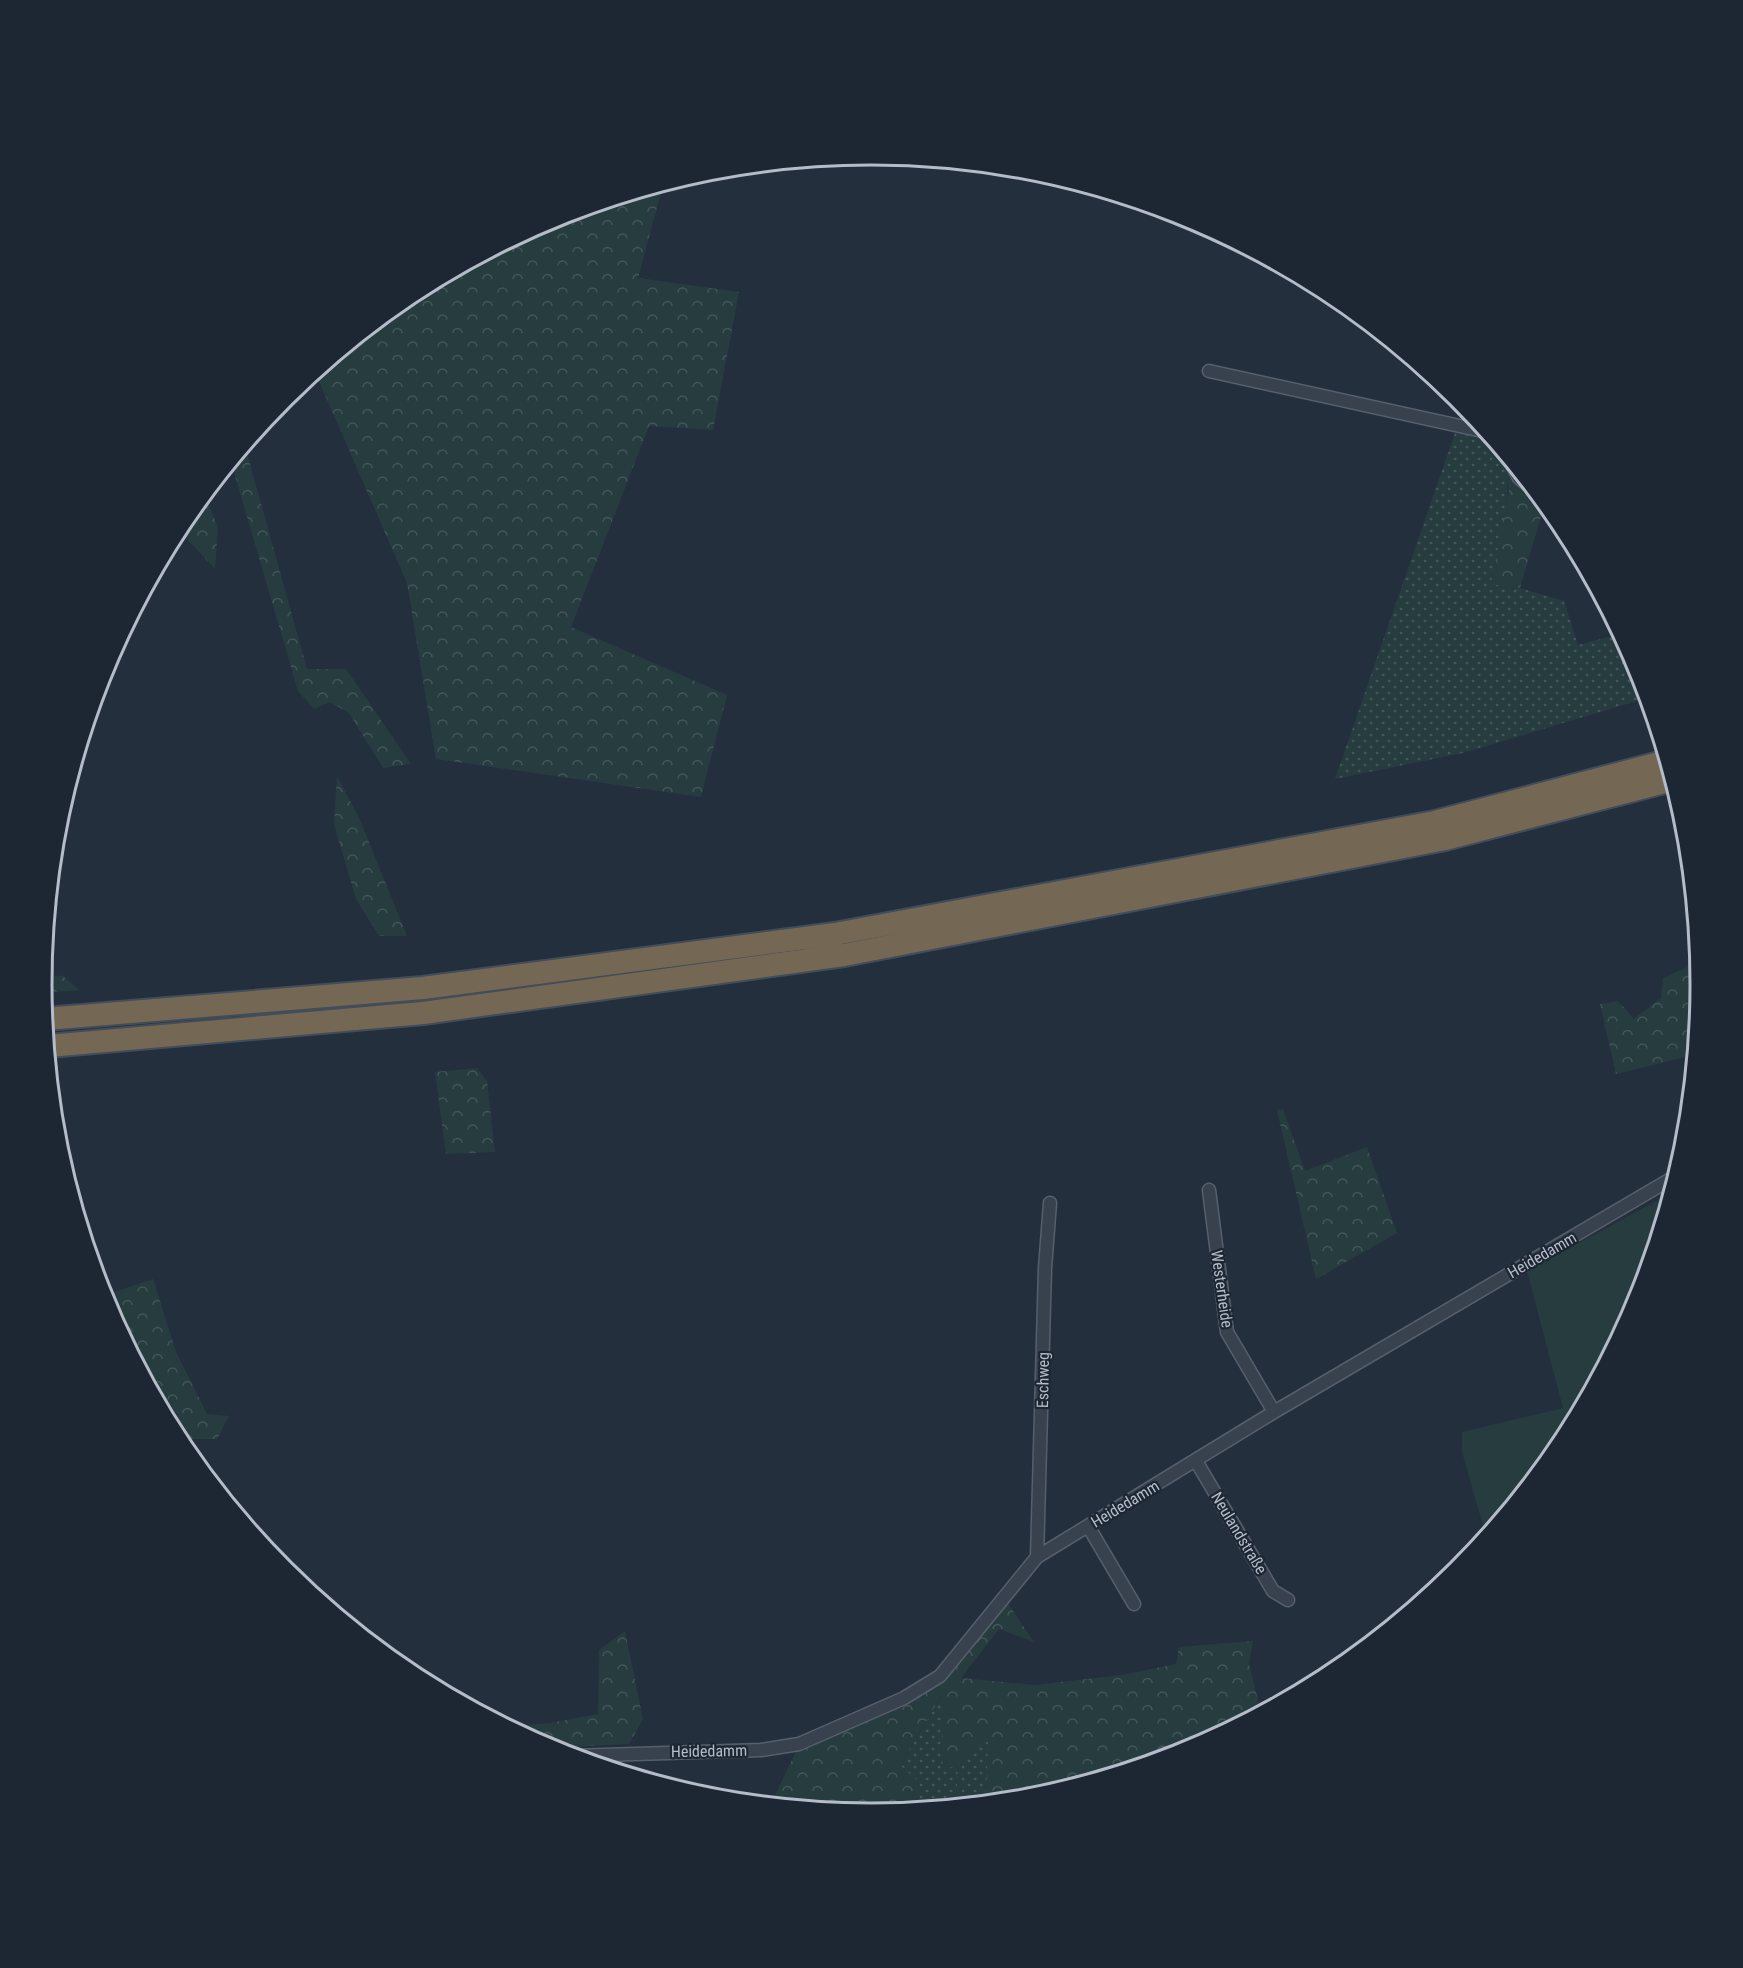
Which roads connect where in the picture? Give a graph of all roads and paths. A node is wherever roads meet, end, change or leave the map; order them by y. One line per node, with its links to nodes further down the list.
1 (1209, 371): 2 (street)
2 (1473, 429)
3 (1660, 763): 5 (highway)
4 (1665, 782): 6 (highway)
5 (53, 1018)
6 (55, 1045)
7 (1666, 1182): 10 (street, Heidedamm)
8 (1209, 1190): 10 (street, Westerheide)
9 (1050, 1203): 13 (street, Eschweg)
10 (1274, 1412): 11 (street, Heidedamm)
11 (1196, 1461): 12 (street, Heidedamm); 14 (street, Neulandstraße)
12 (1088, 1526): 13 (street, Heidedamm); 15 (street)
13 (1037, 1557): 16 (street, Heidedamm)
14 (1288, 1600)
15 (1134, 1604)
16 (596, 1755)

